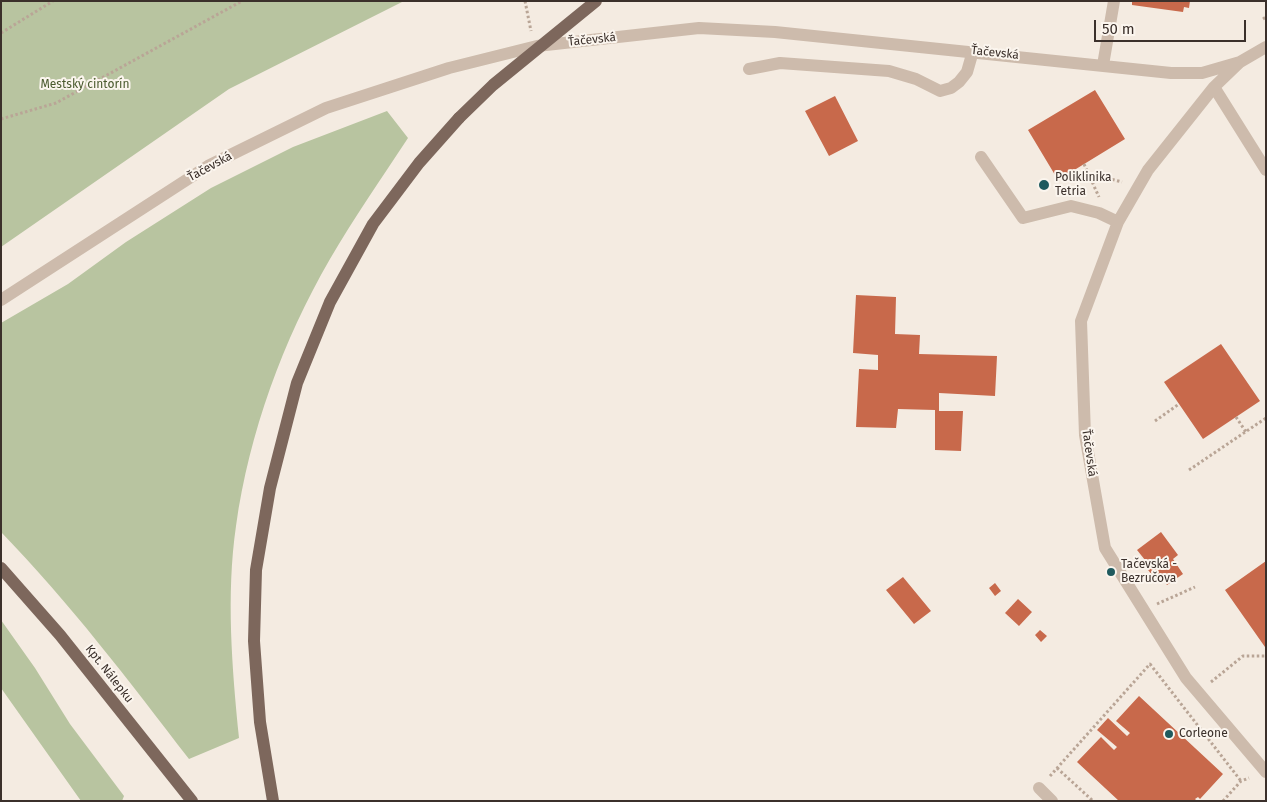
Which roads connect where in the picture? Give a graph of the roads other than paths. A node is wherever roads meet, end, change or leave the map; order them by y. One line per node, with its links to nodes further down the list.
1 (596, 1): 16 (main road, bridge)
2 (1114, 1): 6 (street)
3 (1266, 47): 5 (street, Ťačevská)
4 (973, 51): 6 (street, Ťačevská); 7 (street); 12 (street, Ťačevská)
5 (1240, 62): 6 (street, Ťačevská); 8 (street, Ťačevská)
6 (1103, 65)
7 (749, 68)
8 (1214, 87): 10 (street); 11 (street, Ťačevská)
9 (981, 157): 11 (street)
10 (1266, 170)
11 (1118, 222): 14 (street, Ťačevská)
12 (1, 300)
13 (1, 568): 17 (main road, Kpt. Nálepku)
14 (1265, 772)
15 (1038, 788): 18 (street)
16 (271, 795)
17 (189, 798)
18 (1052, 801)

